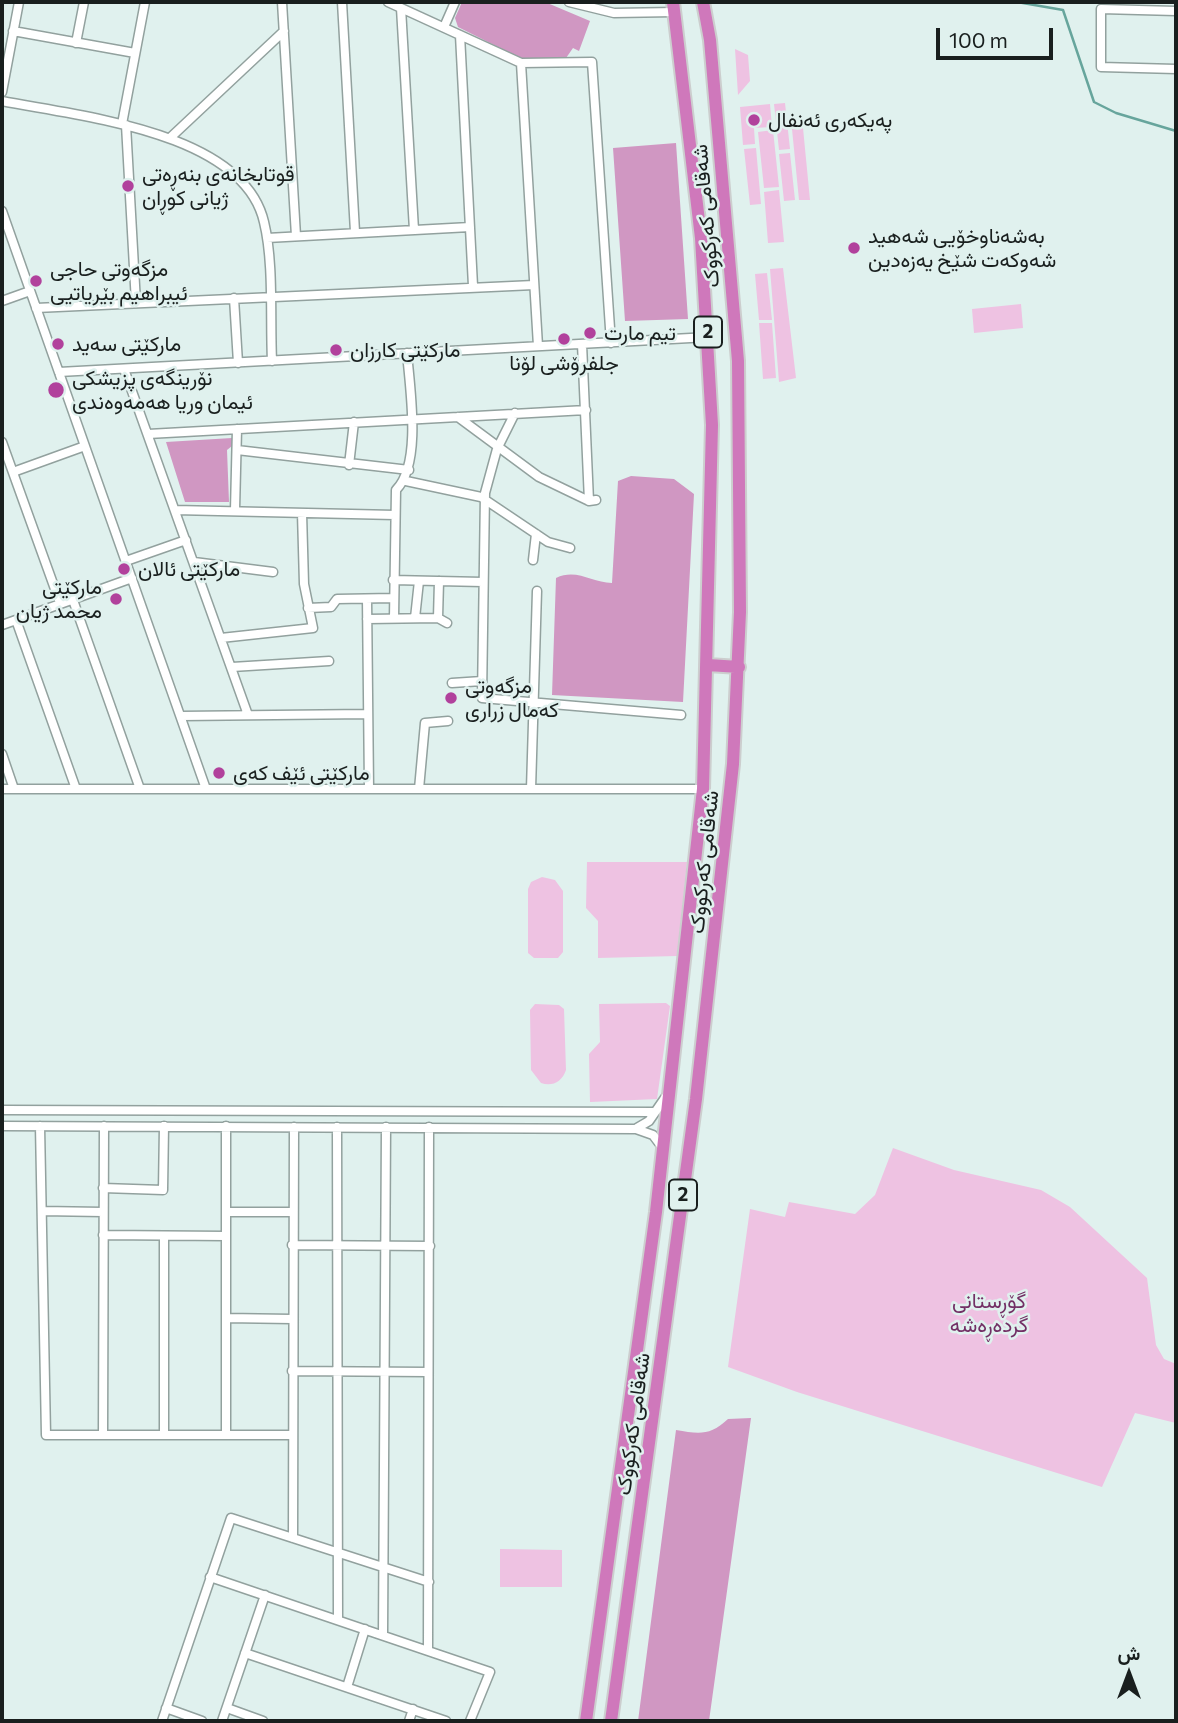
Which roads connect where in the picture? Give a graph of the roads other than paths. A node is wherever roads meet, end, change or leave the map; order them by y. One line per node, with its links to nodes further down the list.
1 (19, 2): 15 (street)
2 (84, 2): 17 (street)
3 (145, 2): 18 (street)
4 (282, 2): 14 (street)
5 (342, 2): 28 (street)
6 (388, 2): 11 (street)
7 (455, 2): 13 (street)
8 (569, 2): 10 (street)
9 (704, 2): 98 (highway, شەقامی کەرکووک / 2)
10 (674, 7): 39 (highway, شەقامی کەرکووک / 2)
11 (401, 8): 13 (street); 27 (street)
12 (1176, 11): 20 (street)
13 (444, 27): 16 (street)
14 (284, 31): 24 (street); 29 (street)
15 (13, 32): 17 (street); 21 (street)
16 (460, 35): 19 (street); 26 (street)
17 (76, 43): 18 (street)
18 (135, 53): 23 (street)
19 (522, 63): 31 (street); 40 (street)
20 (1176, 69)
21 (2, 92)
22 (2, 101): 23 (street)
23 (124, 125): 24 (street); 37 (street)
24 (172, 137): 30 (street)
25 (2, 211): 33 (street)
26 (470, 227): 27 (street); 32 (street)
27 (414, 230): 28 (street)
28 (355, 232): 29 (street)
29 (296, 236): 30 (street)
30 (267, 238): 34 (street)
31 (534, 285): 32 (street); 42 (street)
32 (473, 286): 34 (street)
33 (30, 291): 36 (street); 38 (street)
34 (269, 296): 35 (street); 44 (street)
35 (234, 298): 37 (street); 45 (street)
36 (2, 301)
37 (136, 303): 38 (street)
38 (36, 308): 47 (street)
39 (709, 337): 40 (street); 96 (highway, شەقامی کەرکووک / 2)
40 (611, 343): 41 (street)
41 (583, 344): 42 (street); 48 (street)
42 (538, 346): 43 (street)
43 (407, 353): 44 (street); 51 (street)
44 (272, 360): 45 (street)
45 (238, 363): 46 (street)
46 (124, 369): 47 (street); 54 (street)
47 (59, 373): 56 (street)
48 (586, 410): 49 (street); 57 (street)
49 (515, 414): 50 (street); 57 (street)
50 (458, 416): 51 (street); 57 (street)
51 (412, 419): 52 (street); 61 (street)
52 (354, 422): 53 (street); 60 (street)
53 (237, 429): 54 (street); 58 (street)
54 (148, 434): 65 (street)
55 (2, 442): 59 (street)
56 (85, 446): 62 (street); 73 (street)
57 (498, 449): 64 (street)
58 (237, 450): 60 (street); 66 (street)
59 (4, 456): 62 (street)
60 (349, 465): 61 (street)
61 (409, 470): 63 (street)
62 (13, 472): 85 (street)
63 (406, 481): 64 (street); 68 (street)
64 (485, 499): 69 (street); 80 (street)
65 (175, 510): 66 (street); 70 (street)
66 (235, 510): 67 (street)
67 (302, 513): 68 (street); 86 (street)
68 (395, 514): 77 (street)
69 (536, 534): 71 (street); 72 (street)
70 (186, 540): 73 (street); 74 (street)
71 (570, 548)
72 (533, 560)
73 (126, 561): 76 (street)
74 (194, 562): 75 (street); 94 (street)
75 (273, 572)
76 (132, 578): 84 (street); 105 (street)
77 (393, 580): 78 (street); 82 (street)
78 (419, 581): 79 (street); 88 (street)
79 (439, 582): 80 (street); 89 (street)
80 (483, 582): 99 (street)
81 (537, 591): 101 (street)
82 (394, 598): 83 (street); 87 (street)
83 (367, 599): 86 (street); 90 (street)
84 (73, 600): 85 (street); 111 (street)
85 (60, 603): 91 (street)
86 (308, 608): 94 (street)
87 (394, 618): 88 (street); 90 (street)
88 (415, 618): 89 (street)
89 (439, 618): 93 (street)
90 (367, 619): 102 (street)
91 (16, 620): 92 (street); 110 (street)
92 (3, 623)
93 (447, 623)
94 (221, 638): 97 (street)
95 (329, 662): 97 (street)
96 (708, 665): 98 (highway); 116 (highway, شەقامی کەرکووک / 2)
97 (232, 667): 103 (street)
98 (739, 667): 180 (highway, شەقامی کەرکووک / 2)
99 (482, 681): 100 (street); 101 (street)
100 (452, 683)
101 (535, 705): 104 (street); 115 (street)
102 (368, 714): 103 (street); 113 (street)
103 (248, 715): 105 (street)
104 (681, 715)
105 (181, 716): 112 (street)
106 (448, 721): 114 (street)
107 (2, 754): 109 (street)
108 (2, 789): 109 (street)
109 (14, 789): 110 (street)
110 (76, 789): 111 (street)
111 (140, 789): 112 (street)
112 (206, 789): 113 (street)
113 (369, 789): 114 (street)
114 (419, 789): 115 (street)
115 (531, 789): 116 (street)
116 (703, 789): 117 (highway, شەقامی کەرکووک / 2)
117 (669, 1092): 121 (street); 134 (highway, شەقامی کەرکووک / 2)
118 (2, 1110): 119 (street)
119 (149, 1111): 120 (street); 125 (street)
120 (358, 1111): 121 (street); 130 (street)
121 (654, 1112): 133 (street)
122 (2, 1126): 123 (street)
123 (40, 1126): 124 (street); 136 (street)
124 (104, 1126): 125 (street); 135 (street)
125 (149, 1126): 126 (street)
126 (164, 1126): 127 (street); 135 (street)
127 (226, 1126): 128 (street); 138 (street)
128 (294, 1127): 129 (street); 139 (street)
129 (337, 1127): 130 (street); 144 (street)
130 (358, 1127): 131 (street)
131 (386, 1127): 132 (street); 145 (street)
132 (429, 1127): 133 (street); 146 (street)
133 (636, 1129): 134 (street)
134 (663, 1150): 179 (highway, شەقامی کەرکووک / 2)
135 (103, 1188): 137 (street)
136 (41, 1211): 137 (street); 153 (street)
137 (103, 1212): 140 (street)
138 (226, 1212): 139 (street); 142 (street)
139 (292, 1212): 143 (street)
140 (103, 1235): 141 (street); 153 (street)
141 (164, 1236): 142 (street); 154 (street)
142 (226, 1236): 147 (street)
143 (292, 1245): 144 (street); 148 (street)
144 (337, 1245): 145 (street); 150 (street)
145 (386, 1246): 146 (street); 151 (street)
146 (430, 1246): 152 (street)
147 (226, 1318): 148 (street); 155 (street)
148 (292, 1320): 149 (street)
149 (292, 1371): 150 (street); 156 (street)
150 (338, 1371): 151 (street); 158 (street)
151 (386, 1372): 152 (street); 159 (street)
152 (429, 1372): 161 (street)
153 (103, 1435): 154 (street)
154 (164, 1435): 155 (street)
155 (226, 1435): 156 (street)
156 (292, 1435): 157 (street)
157 (293, 1538): 158 (street); 160 (street)
158 (338, 1554): 159 (street); 163 (street)
159 (385, 1569): 161 (street); 165 (street)
160 (210, 1577): 162 (street); 170 (street)
161 (429, 1582): 166 (street)
162 (265, 1595): 163 (street); 167 (street)
163 (338, 1620): 164 (street)
164 (365, 1629): 165 (street); 168 (street)
165 (383, 1635): 166 (street)
166 (428, 1650): 178 (street)
167 (245, 1653): 168 (street); 169 (street)
168 (347, 1687): 171 (street)
169 (227, 1708): 174 (street); 175 (street)
170 (166, 1709): 172 (street); 173 (street)
171 (413, 1709): 176 (street); 177 (street)
172 (162, 1721)
173 (202, 1721)
174 (222, 1721)
175 (263, 1721)
176 (409, 1721)
177 (446, 1721)
178 (470, 1721)
179 (586, 1721)
180 (611, 1721)

